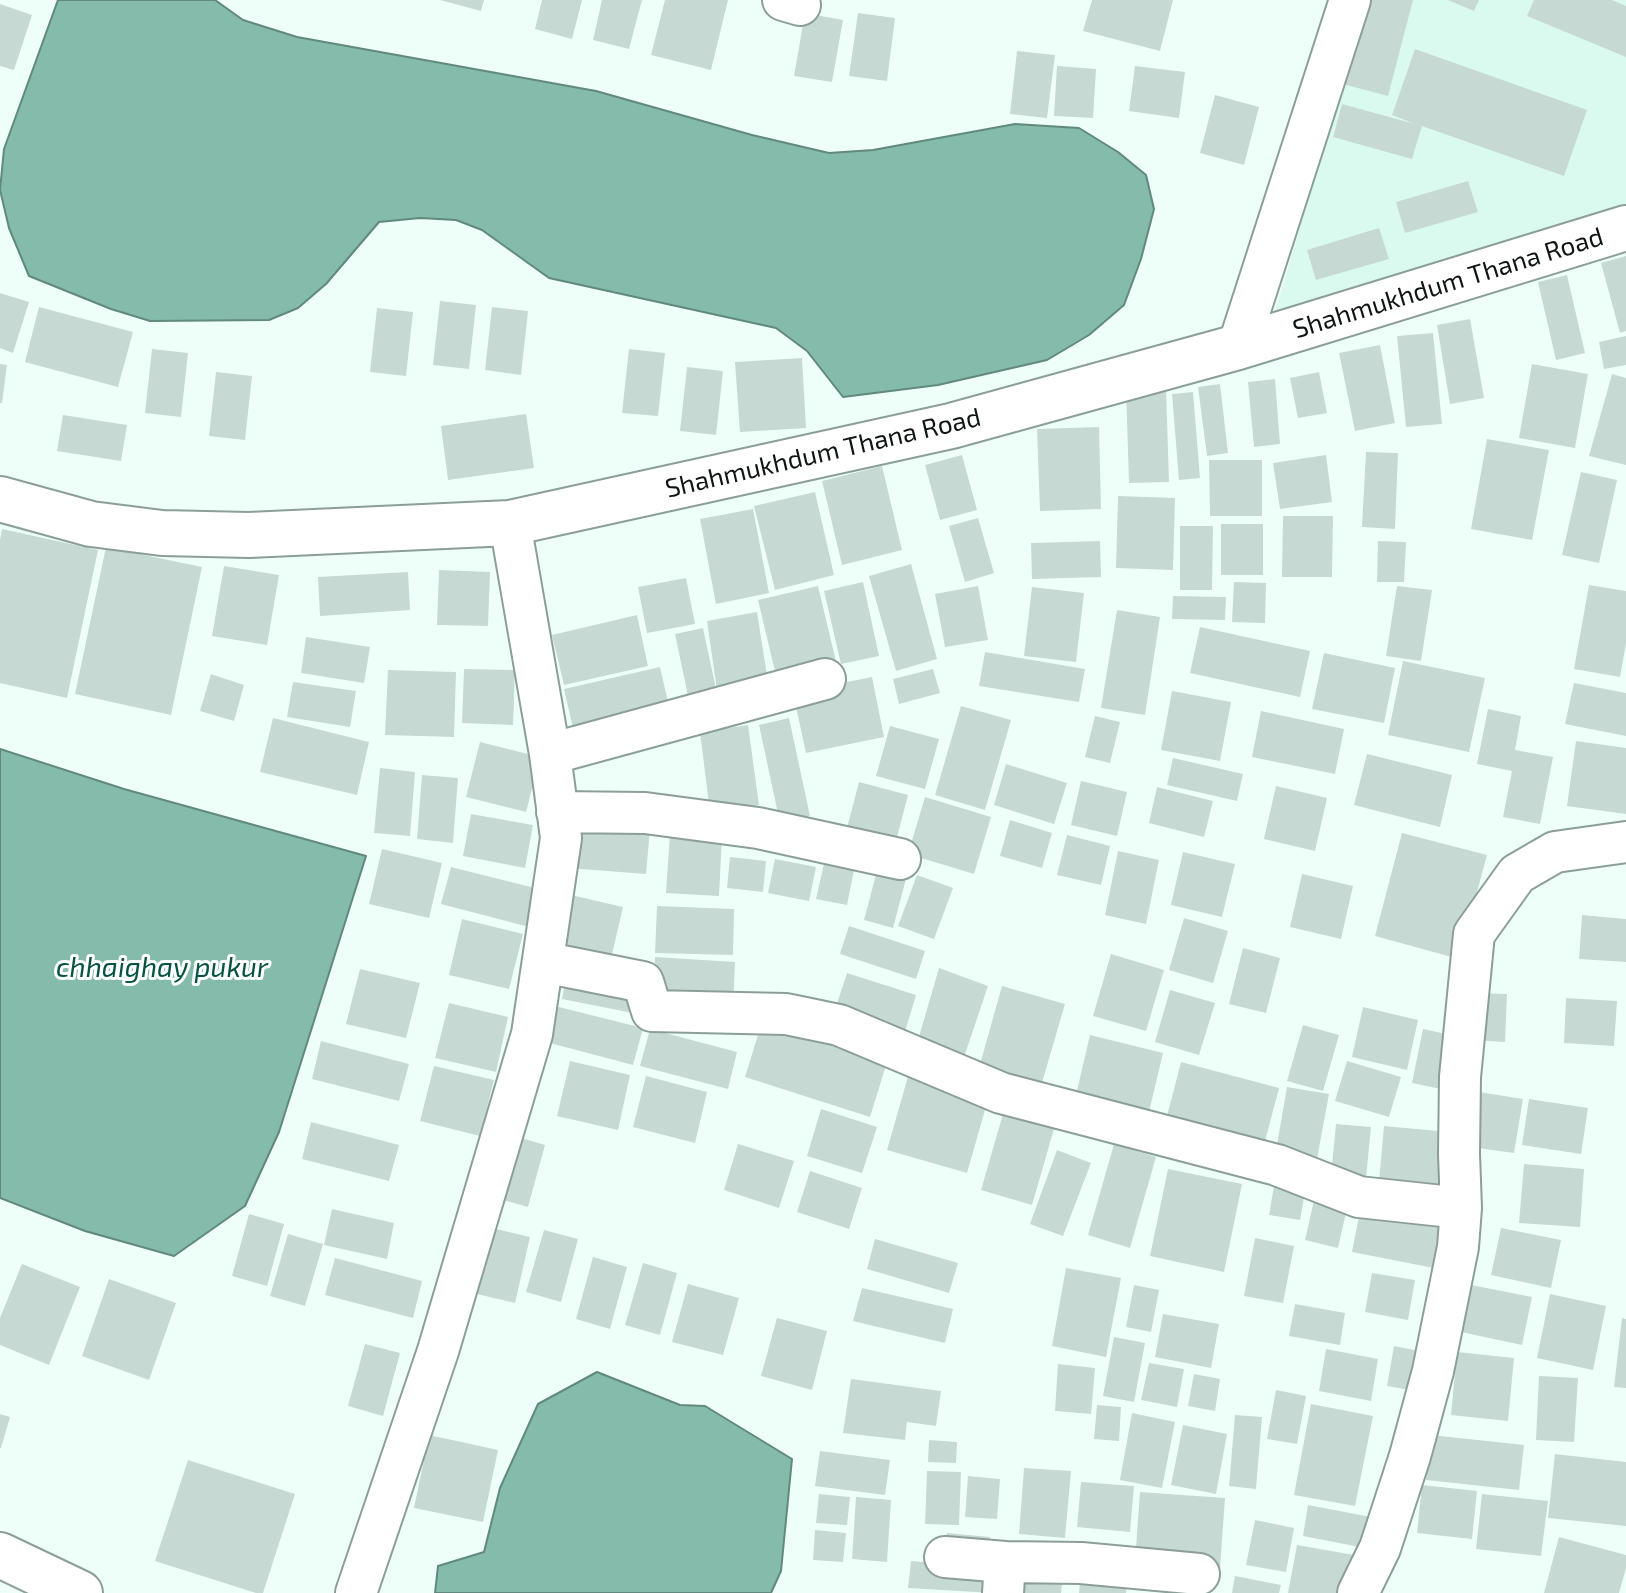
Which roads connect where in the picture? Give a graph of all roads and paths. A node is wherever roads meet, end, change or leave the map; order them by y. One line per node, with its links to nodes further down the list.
1 (1350, 0): 3 (street)
2 (1626, 228): 3 (main road, Shahmukhdum Thana Road)
3 (1238, 347): 5 (main road, Shahmukhdum Thana Road)
4 (0, 499): 5 (main road, Shahmukhdum Thana Road)
5 (510, 523): 7 (street)
6 (825, 679): 7 (street)
7 (550, 754): 8 (street)
8 (557, 812): 10 (street); 11 (street)
9 (1626, 842): 12 (street)
10 (900, 859)
11 (543, 962): 12 (street); 18 (street)
12 (1461, 1208): 19 (street)
13 (0, 1555): 17 (main road)
14 (945, 1557): 16 (street)
15 (1199, 1574): 16 (street)
16 (1004, 1578)
17 (80, 1593)
18 (356, 1593)
19 (1358, 1593)

